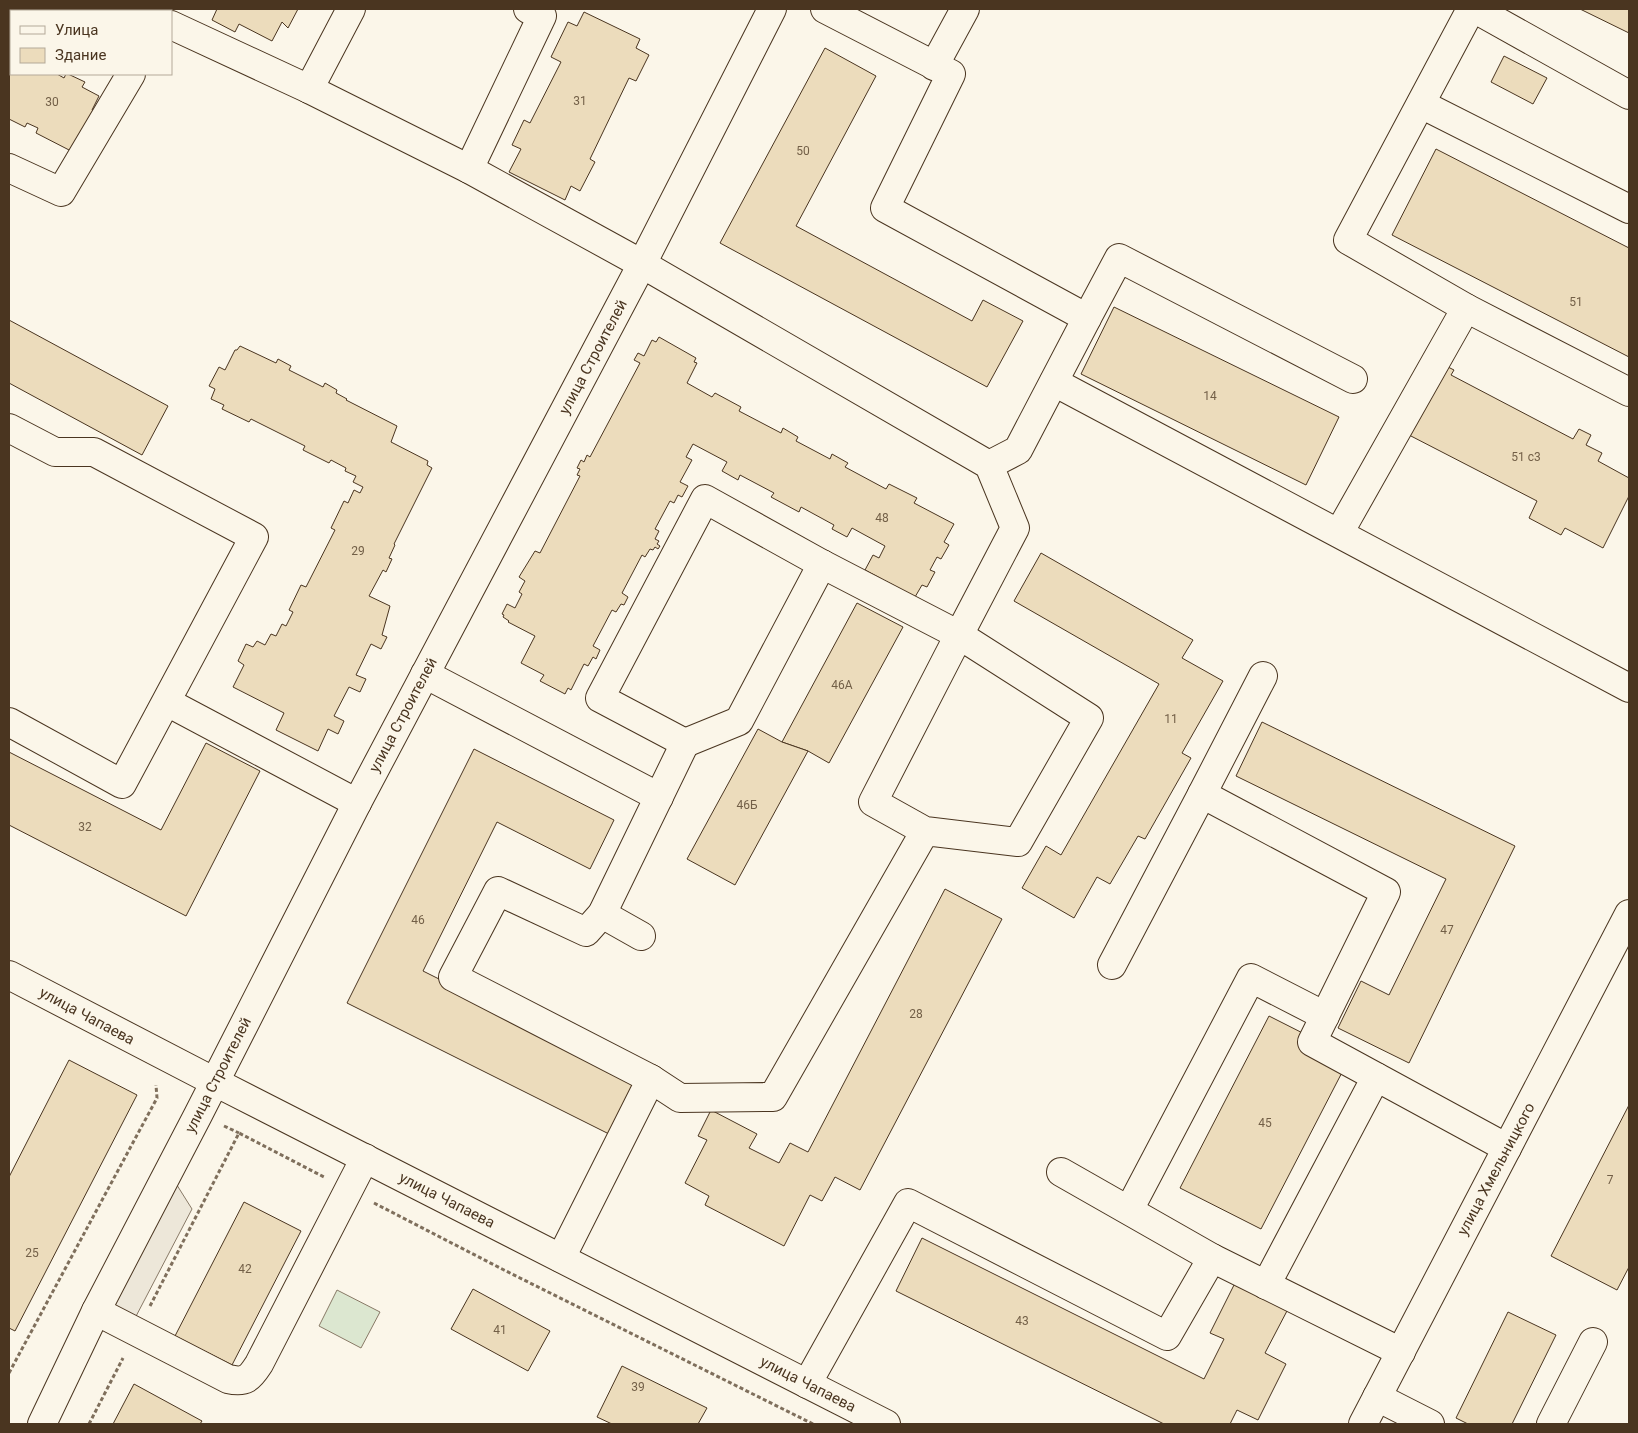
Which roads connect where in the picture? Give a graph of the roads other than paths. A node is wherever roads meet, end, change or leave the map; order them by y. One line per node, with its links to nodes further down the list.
1 (351, 9): 11 (street)
2 (528, 9): 15 (street)
3 (772, 9): 17 (street, улица Строителей)
4 (825, 9): 9 (street)
5 (965, 9): 9 (street)
6 (1471, 9): 13 (street)
7 (1475, 9): 12 (street)
8 (172, 25): 11 (street)
9 (934, 66): 19 (street)
10 (130, 75): 14 (street)
11 (309, 89): 15 (street)
12 (1629, 95)
13 (1421, 104): 16 (street); 18 (street)
14 (9, 168)
15 (469, 169): 17 (street)
16 (1629, 209)
17 (642, 264): 24 (street); 28 (street, улица Строителей)
18 (1466, 308): 22 (street); 25 (street)
19 (1087, 318): 20 (street); 21 (street)
20 (1353, 379)
21 (1054, 382): 24 (street); 25 (street)
22 (1629, 392)
23 (9, 428): 31 (street)
24 (989, 465): 27 (street)
25 (1339, 533): 30 (street)
26 (822, 564): 27 (street); 33 (street); 33 (street)
27 (959, 635): 37 (street); 37 (street)
28 (425, 674): 35 (street); 36 (street, улица Строителей)
29 (1263, 676): 34 (street)
30 (1629, 688)
31 (167, 702): 32 (street); 36 (street)
32 (9, 722)
33 (685, 743): 35 (street)
34 (1202, 794): 41 (street); 43 (street)
35 (659, 797): 38 (street)
36 (357, 803): 46 (street, улица Строителей)
37 (925, 831): 45 (street)
38 (602, 914): 40 (street); 45 (street)
39 (1629, 914): 47 (street, улица Хмельницкого)
40 (641, 936)
41 (1112, 965)
42 (9, 975): 46 (street, улица Чапаева)
43 (1325, 1016): 44 (street); 50 (street)
44 (1376, 1077): 47 (street); 53 (street)
45 (651, 1079): 51 (street)
46 (214, 1082): 48 (street, улица Чапаева); 54 (street, улица Строителей)
47 (1507, 1148): 56 (street, улица Хмельницкого)
48 (366, 1158): 51 (street, улица Чапаева); 54 (street)
49 (1061, 1172): 50 (street)
50 (1129, 1210): 52 (street)
51 (561, 1258): 57 (street, улица Чапаева)
52 (1212, 1258): 53 (street); 57 (street)
53 (1266, 1285): 56 (street)
54 (96, 1311): 59 (street, улица Строителей)
55 (1593, 1342): 63 (street)
56 (1401, 1352): 58 (street, улица Хмельницкого)
57 (807, 1384): 60 (street, улица Чапаева)
58 (1377, 1397): 61 (street, улица Хмельницкого); 62 (street)
59 (42, 1424)
60 (886, 1424)
61 (1363, 1424)
62 (1430, 1424)
63 (1551, 1424)

